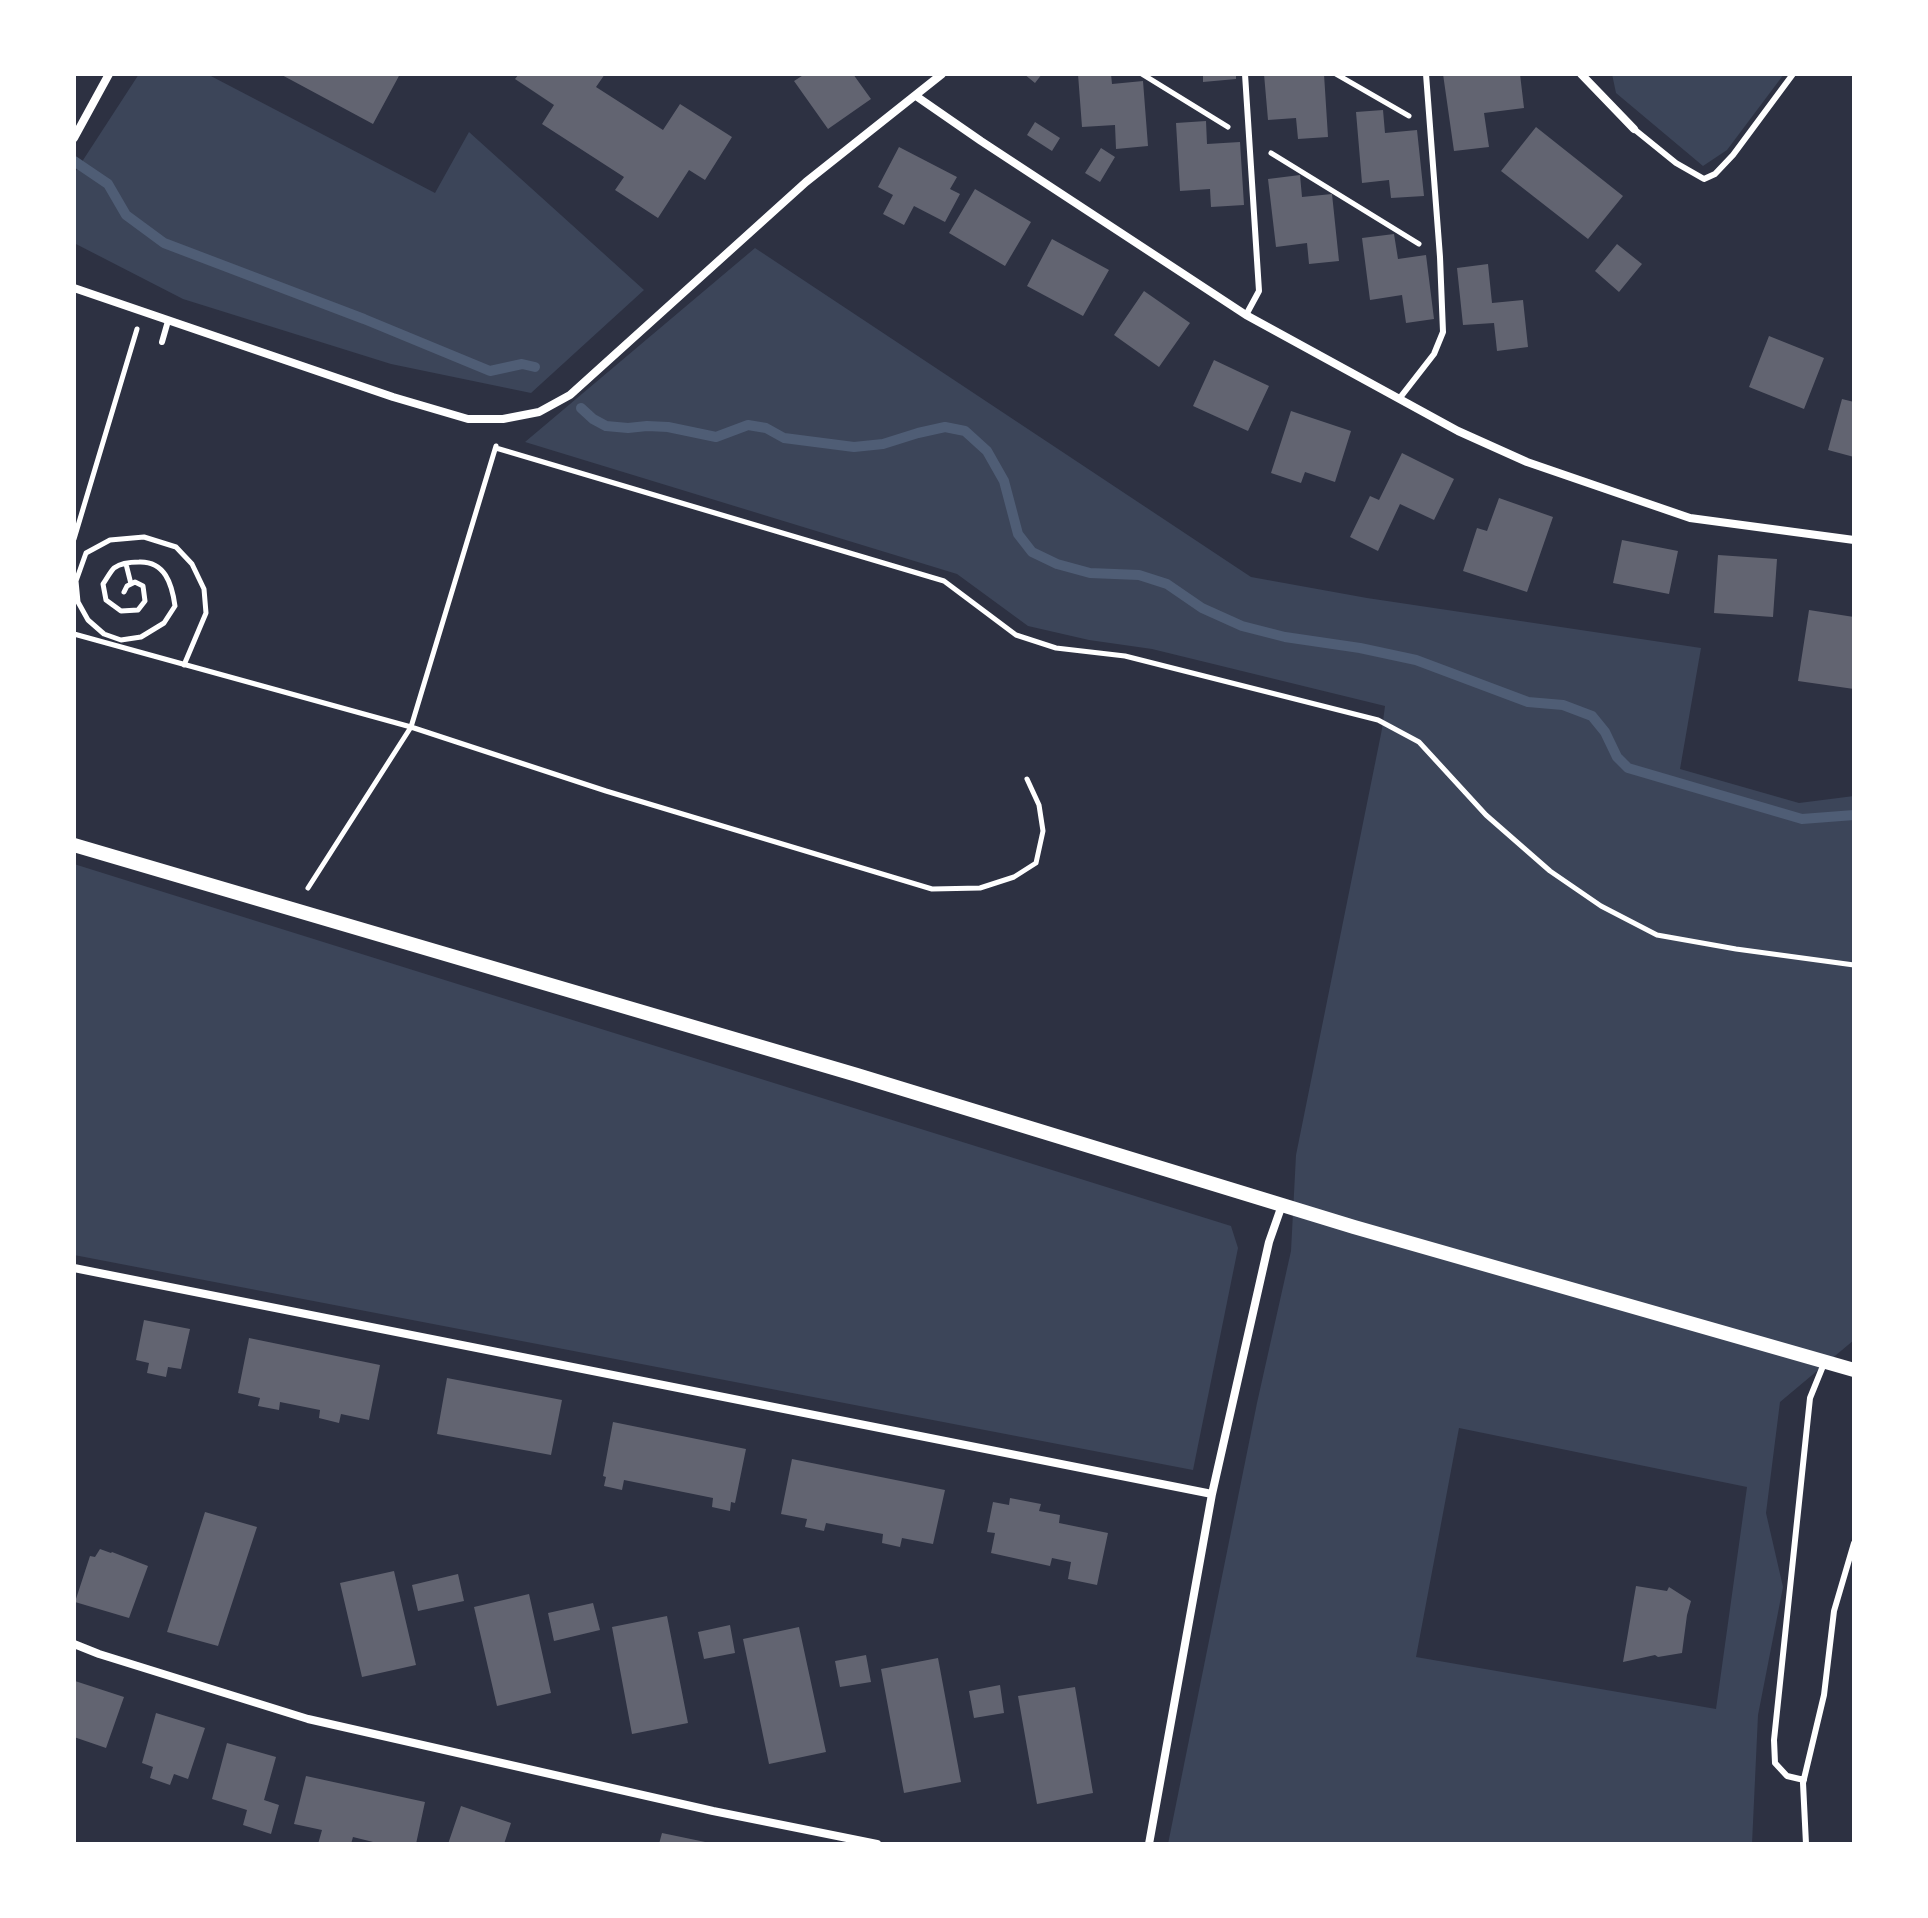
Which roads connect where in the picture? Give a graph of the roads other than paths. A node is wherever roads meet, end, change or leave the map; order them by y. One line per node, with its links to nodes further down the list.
1 (109, 74): 9 (street)
2 (942, 74): 7 (street)
3 (1245, 74): 11 (lane)
4 (1426, 74): 14 (lane)
5 (1793, 74): 8 (lane)
6 (1585, 75): 8 (street)
7 (916, 96): 11 (street); 12 (street)
8 (1634, 129)
9 (74, 138)
10 (74, 288): 12 (street)
11 (1246, 315): 14 (street)
12 (168, 321): 13 (lane)
13 (162, 342)
14 (1399, 399): 15 (street)
15 (1854, 540)
16 (74, 845): 17 (street)
17 (1282, 1205): 19 (street); 21 (street)
18 (74, 1268): 21 (street)
19 (1825, 1361): 20 (street); 24 (lane)
20 (1854, 1370)
21 (1212, 1494): 26 (street)
22 (1854, 1543): 24 (lane)
23 (74, 1644): 25 (street)
24 (1804, 1780): 27 (lane)
25 (877, 1844)
26 (1149, 1844)
27 (1806, 1844)

